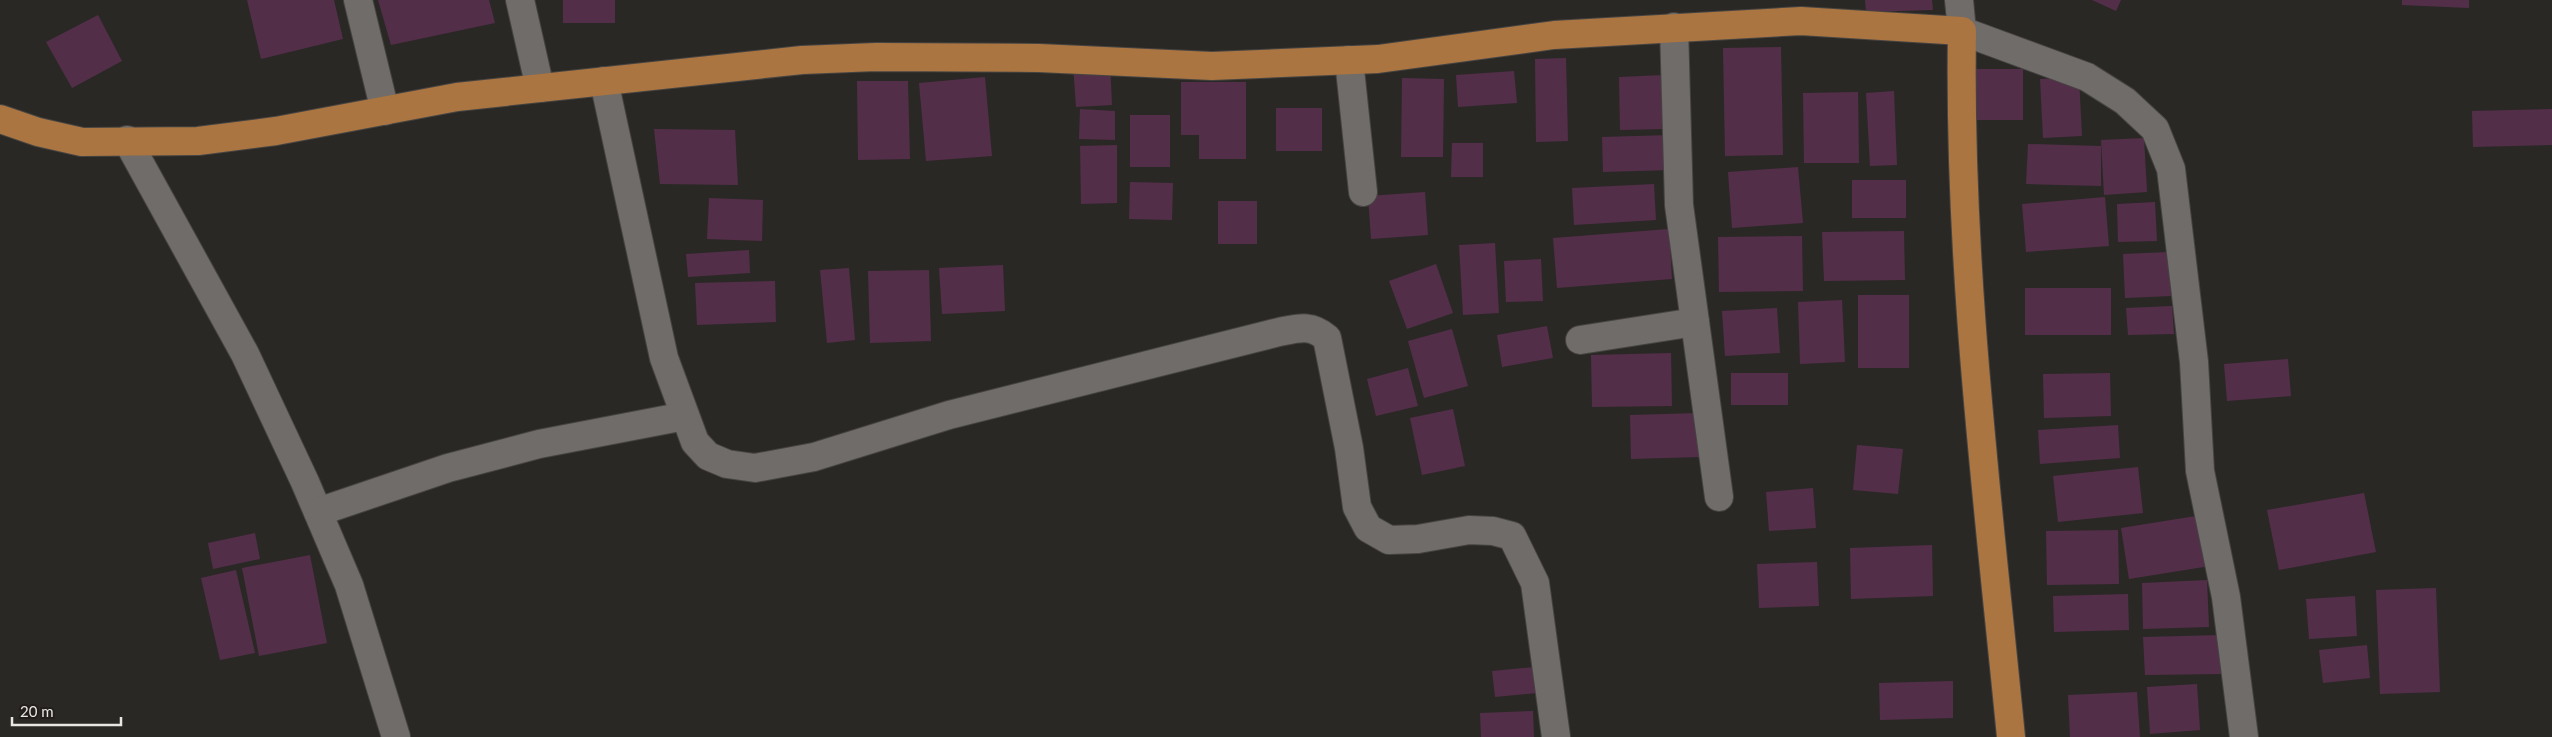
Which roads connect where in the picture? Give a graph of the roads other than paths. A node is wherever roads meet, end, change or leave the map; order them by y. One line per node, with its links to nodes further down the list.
1 (358, 0): 9 (street)
2 (520, 0): 8 (street)
3 (1959, 0): 5 (street)
4 (1674, 27): 5 (main road); 6 (main road); 13 (street)
5 (1962, 31): 20 (main road); 21 (street)
6 (1350, 60): 7 (main road); 12 (street)
7 (604, 81): 8 (main road); 15 (street)
8 (540, 88): 9 (main road)
9 (385, 111): 11 (main road)
10 (0, 119): 11 (main road)
11 (127, 140): 17 (street)
12 (1363, 192)
13 (1694, 322): 14 (street); 16 (street)
14 (1580, 340)
15 (685, 416): 17 (street); 19 (street)
16 (1719, 497)
17 (318, 512): 18 (street)
18 (396, 737)
19 (1556, 737)
20 (2011, 737)
21 (2244, 737)

